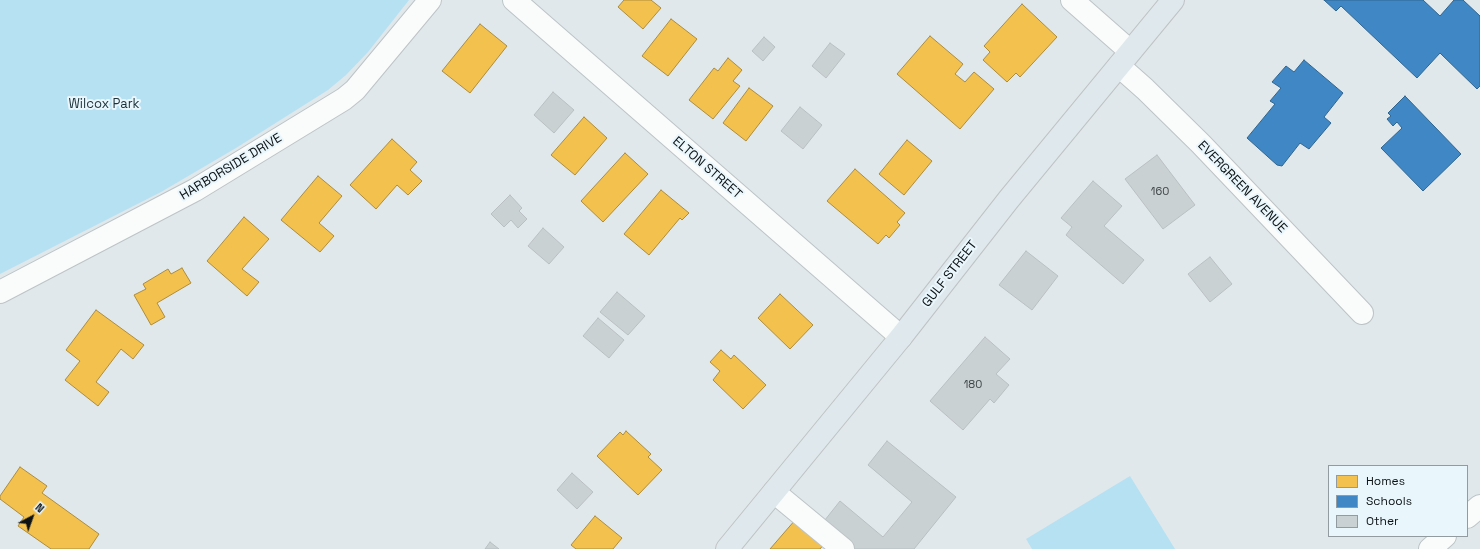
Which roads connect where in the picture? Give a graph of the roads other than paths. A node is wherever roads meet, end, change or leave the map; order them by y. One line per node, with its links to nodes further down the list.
1 (430, 0): 6 (street, HARBORSIDE DRIVE)
2 (514, 0): 8 (street, ELTON STREET)
3 (1072, 0): 5 (street, EVERGREEN AVENUE)
4 (1173, 0): 5 (main road, GULF STREET)
5 (1124, 59): 7 (street, EVERGREEN AVENUE); 8 (main road, GULF STREET)
6 (0, 292)
7 (1362, 313)
8 (901, 337): 9 (main road, GULF STREET)
9 (774, 492): 13 (main road, GULF STREET); 14 (street)
10 (1480, 506): 11 (street)
11 (1468, 516)
12 (1444, 537): 15 (street)
13 (727, 549)
14 (843, 549)
15 (1430, 549)

